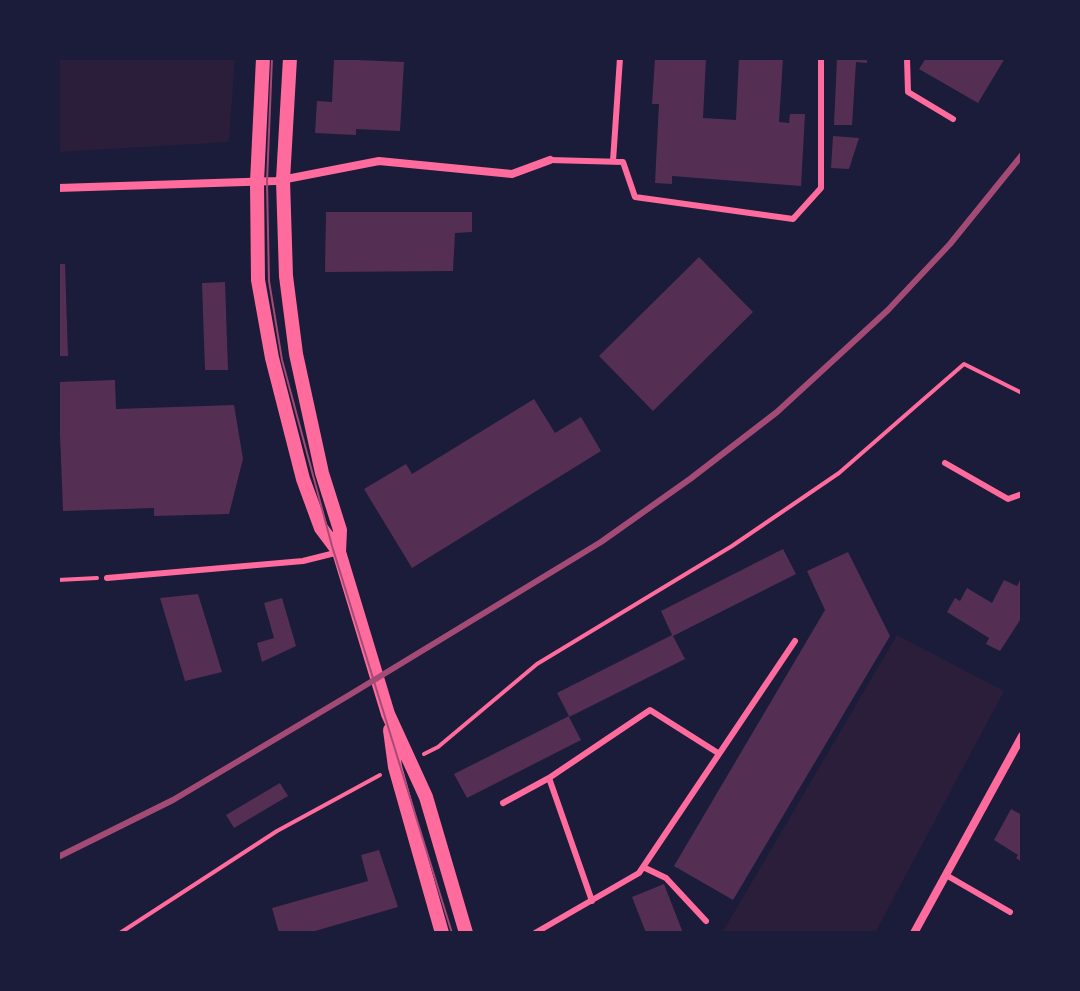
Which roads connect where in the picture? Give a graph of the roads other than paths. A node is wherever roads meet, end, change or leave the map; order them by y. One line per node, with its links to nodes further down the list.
1 (263, 58): 10 (street)
2 (290, 58): 9 (street)
3 (620, 58): 8 (lane)
4 (821, 58): 8 (lane)
5 (907, 58): 6 (lane)
6 (953, 119)
7 (550, 160): 8 (lane); 9 (street)
8 (613, 161)
9 (283, 180): 10 (street); 14 (street)
10 (262, 182): 11 (street); 14 (street)
11 (58, 188)
12 (945, 463): 13 (lane)
13 (1022, 494)
14 (339, 552): 15 (lane); 17 (street)
15 (107, 578)
16 (795, 641): 19 (lane)
17 (388, 714): 28 (street); 29 (street)
18 (1022, 736): 20 (street)
19 (718, 753): 21 (lane); 23 (lane)
20 (1018, 754): 24 (street)
21 (549, 778): 22 (lane); 25 (lane)
22 (503, 803)
23 (643, 867): 25 (lane); 27 (lane)
24 (946, 875): 26 (lane); 31 (street)
25 (592, 901): 30 (lane)
26 (1010, 912)
27 (706, 921)
28 (442, 933)
29 (466, 933)
30 (535, 933)
31 (914, 933)

